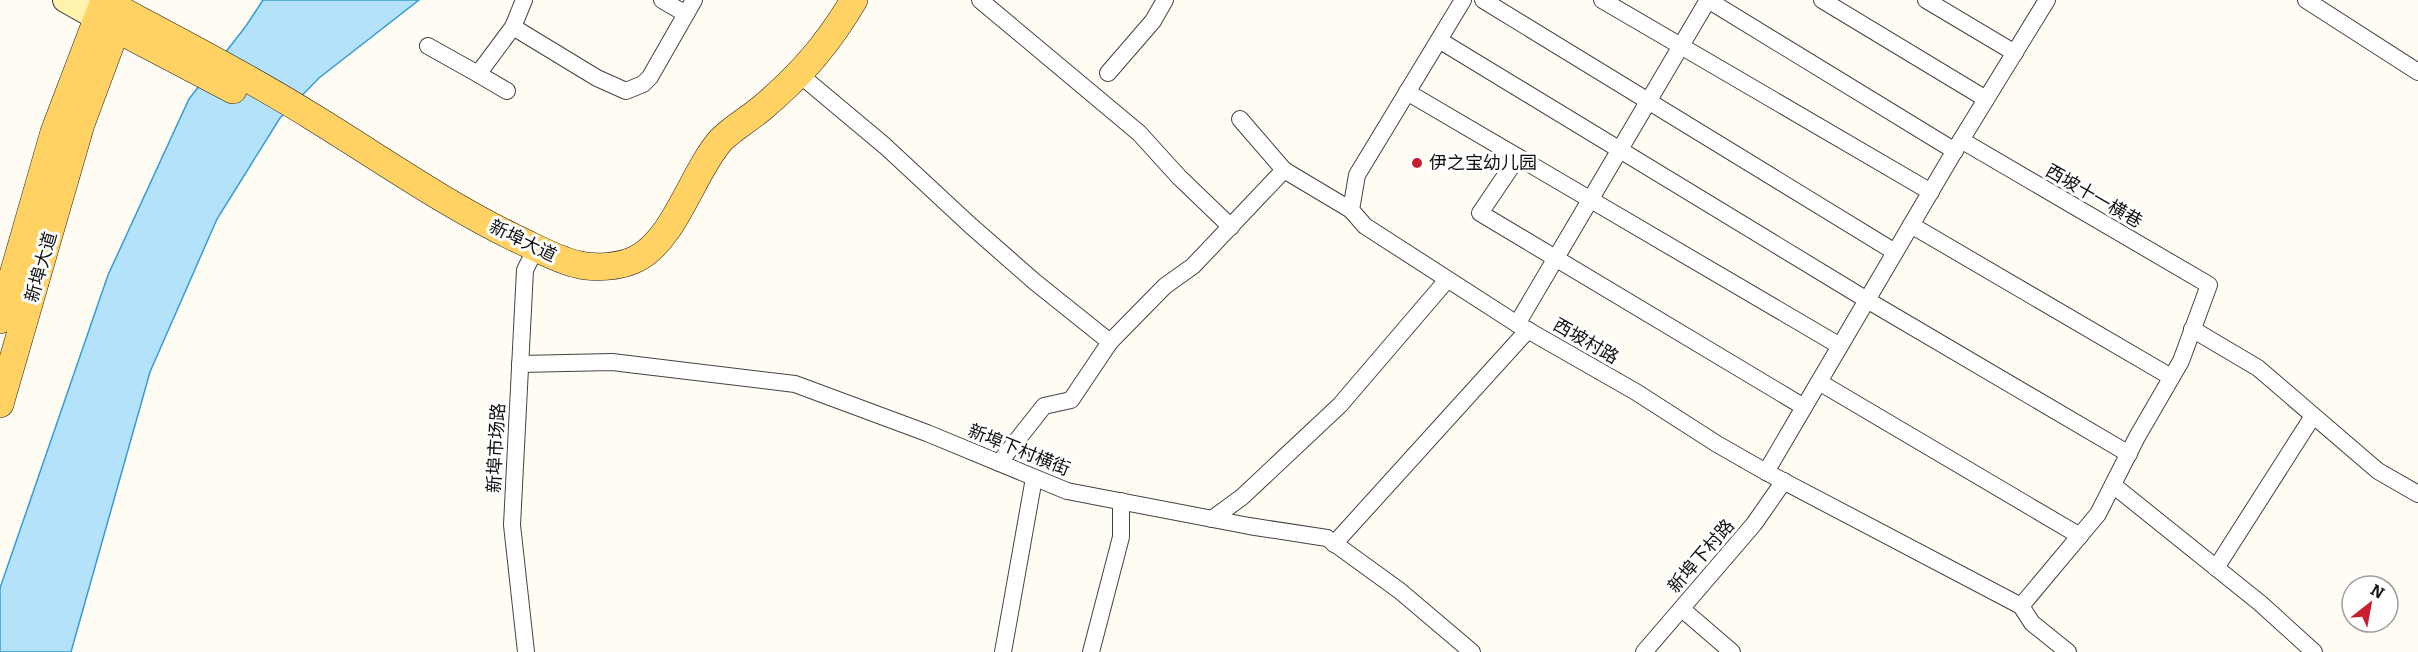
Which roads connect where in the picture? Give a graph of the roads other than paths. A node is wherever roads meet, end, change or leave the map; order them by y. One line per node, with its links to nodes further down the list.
1 (65, 0): 16 (main road)
2 (524, 0): 17 (street)
3 (662, 0): 15 (street)
4 (854, 0): 25 (main road, 新埠大道)
5 (980, 0): 39 (street)
6 (1165, 0): 23 (street)
7 (1463, 0): 18 (street)
8 (1483, 0): 29 (street)
9 (1602, 0): 20 (street)
10 (1708, 0): 20 (street); 31 (street, 西坡十一横巷)
11 (1822, 0): 28 (street)
12 (1926, 0): 21 (street)
13 (2306, 0): 22 (street)
14 (2044, 1): 21 (street)
15 (690, 7): 17 (street)
16 (108, 10): 40 (main road, 新埠大道); 45 (main road, 新埠大道); 53 (main road, 新埠大道)
17 (513, 27): 24 (street)
18 (1439, 40): 27 (street); 32 (street)
19 (428, 46): 24 (street)
20 (1681, 46): 29 (street); 35 (street)
21 (2015, 53): 28 (street)
22 (2418, 72)
23 (1108, 73)
24 (478, 74): 26 (street)
25 (799, 74): 40 (main road, 新埠大道); 48 (street)
26 (507, 91)
27 (1407, 92): 33 (street); 37 (street)
28 (1986, 99): 31 (street)
29 (1648, 101): 32 (street); 41 (street)
30 (1240, 119): 34 (street, 西坡村路)
31 (1958, 145): 35 (street); 47 (street, 西坡十一横巷)
32 (1620, 149): 36 (street); 44 (street)
33 (1518, 157): 36 (street); 42 (street)
34 (1284, 170): 37 (street, 西坡村路); 39 (street)
35 (1930, 192): 38 (street)
36 (1590, 200): 42 (street); 49 (street)
37 (1351, 210): 43 (street, 西坡村路)
38 (1911, 225): 41 (street); 51 (street)
39 (1231, 227): 48 (street)
40 (536, 248): 50 (street, 新埠市场路)
41 (1895, 252): 44 (street)
42 (1556, 258): 46 (street); 54 (street)
43 (1447, 280): 46 (street, 西坡村路); 64 (street)
44 (1867, 300): 49 (street); 56 (street)
45 (0, 320)
46 (1523, 327): 58 (street, 西坡村路); 66 (street)
47 (2192, 329): 51 (street); 55 (street)
48 (1110, 342): 57 (street)
49 (1840, 346): 52 (street)
50 (520, 364): 57 (street, 新埠下村横街); 70 (street, 新埠市场路)
51 (2171, 377): 56 (street)
52 (1819, 382): 54 (street); 65 (street)
53 (0, 404)
54 (1804, 407): 58 (street)
55 (2313, 416): 62 (street); 67 (street)
56 (2129, 453): 61 (street)
57 (999, 463): 59 (street, 新埠下村横街)
58 (1766, 472): 60 (street, 西坡村路)
59 (1034, 478): 63 (street, 新埠下村横街); 71 (street)
60 (1784, 481): 68 (street, 西坡村路); 69 (street, 新埠下村路)
61 (2113, 485): 65 (street); 67 (street)
62 (2418, 494)
63 (1121, 501): 64 (street, 新埠下村横街); 72 (street)
64 (1212, 519): 66 (street, 新埠下村横街)
65 (2080, 536): 68 (street)
66 (1334, 544): 73 (street, 新埠下村横街)
67 (2216, 568): 77 (street)
68 (2021, 606): 76 (street)
69 (1682, 609): 74 (street, 新埠下村路); 75 (street)
70 (526, 652)
71 (1003, 652)
72 (1091, 652)
73 (1472, 652)
74 (1644, 652)
75 (1732, 652)
76 (2068, 652)
77 (2314, 652)

